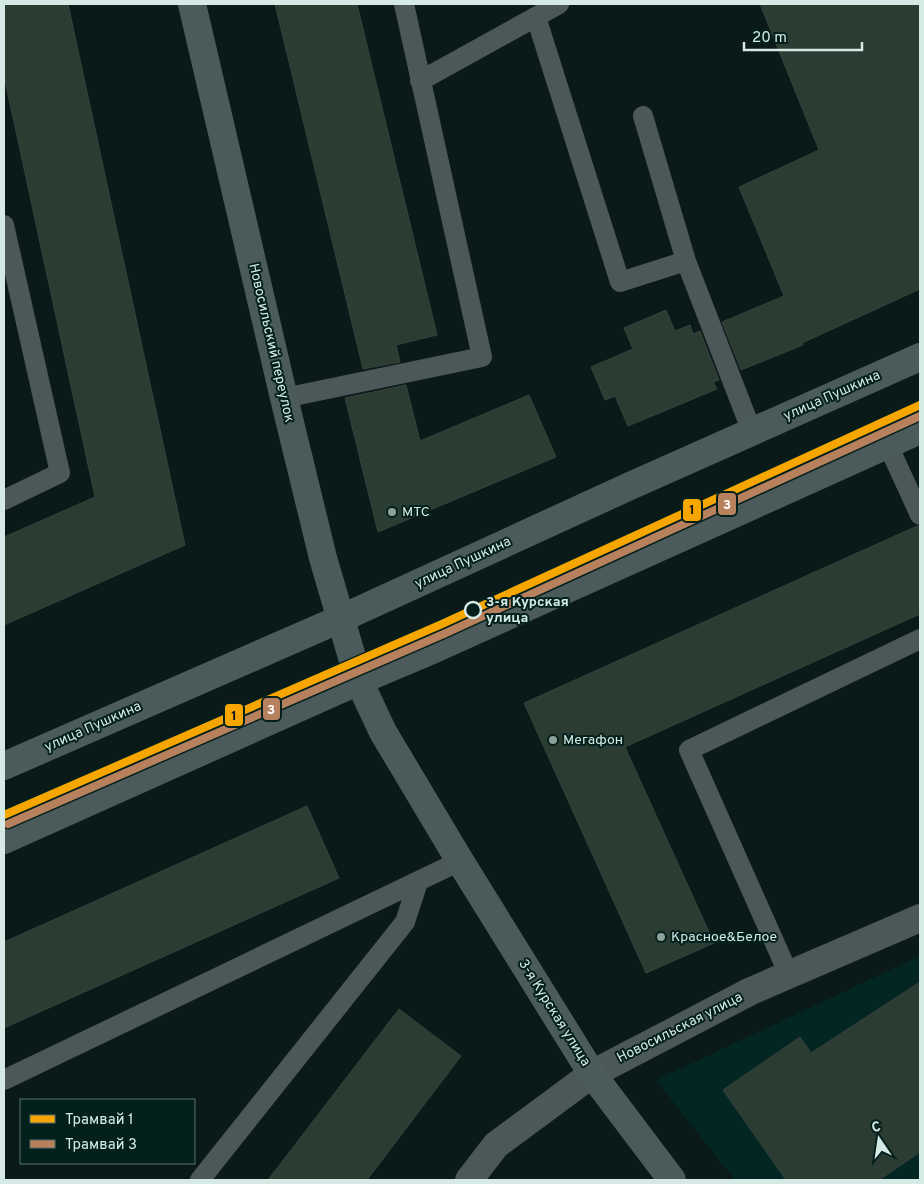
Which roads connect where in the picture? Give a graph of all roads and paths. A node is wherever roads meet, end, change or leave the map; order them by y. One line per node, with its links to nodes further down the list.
1 (192, 4): 10 (main road, Новосильский переулок)
2 (404, 4): 5 (lane)
3 (559, 4): 4 (lane)
4 (536, 17): 5 (lane); 8 (lane)
5 (420, 82): 10 (lane)
6 (643, 116): 8 (lane)
7 (4, 225): 14 (lane)
8 (686, 261): 12 (lane)
9 (920, 357): 12 (main road, улица Пушкина)
10 (284, 398): 16 (main road, Новосильский переулок)
11 (920, 430): 13 (main road)
12 (752, 432): 16 (main road, улица Пушкина)
13 (888, 445): 15 (lane); 18 (main road)
14 (4, 500)
15 (920, 515)
16 (340, 619): 18 (main road, Новосильский переулок); 19 (main road, улица Пушкина)
17 (920, 639): 24 (lane)
18 (359, 681): 20 (main road); 21 (main road, 3-я Курская улица)
19 (4, 766)
20 (4, 840)
21 (460, 861): 22 (lane); 25 (main road, 3-я Курская улица)
22 (418, 882): 26 (lane); 27 (lane)
23 (920, 918): 24 (street, Новосильская улица)
24 (789, 975): 25 (street, Новосильская улица)
25 (592, 1074): 28 (street, Новосильская улица); 29 (main road, 3-я Курская улица)
26 (4, 1080)
27 (200, 1180)
28 (468, 1180)
29 (672, 1180)

